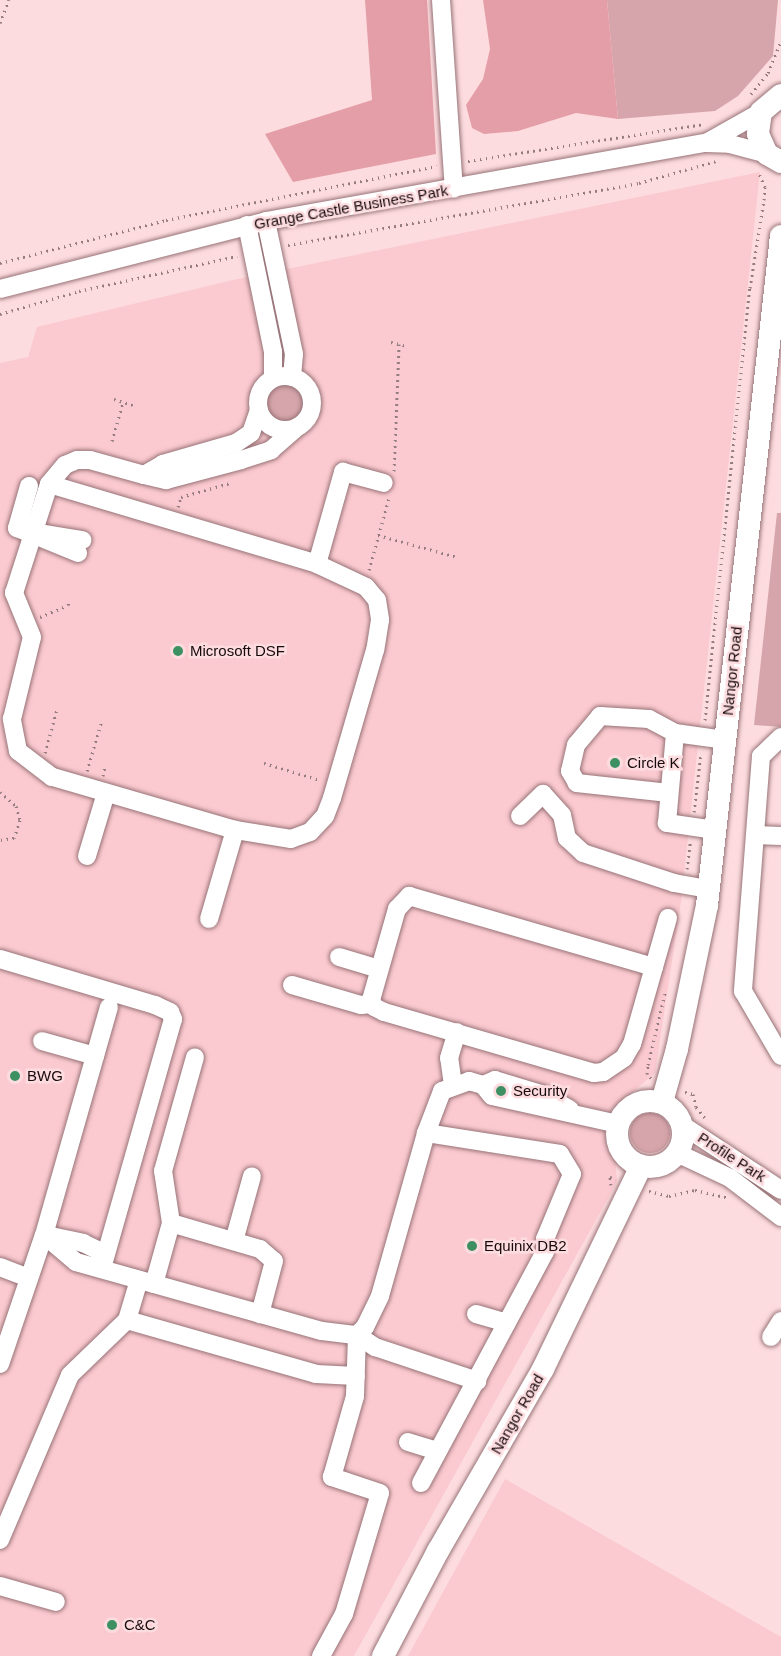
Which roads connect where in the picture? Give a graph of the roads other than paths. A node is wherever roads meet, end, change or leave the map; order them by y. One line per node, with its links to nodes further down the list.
1 (441, 0): 6 (street)
2 (781, 95): 3 (main road)
3 (752, 107): 4 (street, Grange Castle Business Park); 5 (main road)
4 (706, 143): 5 (street, Grange Castle Business Park); 6 (street, Grange Castle Business Park)
5 (773, 163)
6 (454, 189): 7 (street, Grange Castle Business Park)
7 (266, 221): 8 (street, Grange Castle Business Park); 11 (street)
8 (247, 225): 10 (street, Grange Castle Business Park); 12 (street)
9 (781, 236): 24 (main road, Nangor Road)
10 (0, 289)
11 (292, 376): 12 (street); 14 (street)
12 (273, 378): 13 (street)
13 (259, 410): 14 (street); 15 (street)
14 (297, 427): 15 (street)
15 (144, 475): 17 (street)
16 (384, 483): 21 (street)
17 (49, 484): 19 (street); 21 (street)
18 (29, 486): 19 (street)
19 (34, 533): 20 (street); 25 (street)
20 (80, 547)
21 (317, 564): 28 (street)
22 (675, 733): 24 (street); 26 (street); 26 (street)
23 (781, 737): 30 (street)
24 (714, 739): 29 (main road, Nangor Road)
25 (106, 793): 28 (street); 32 (street)
26 (669, 793): 29 (street)
27 (520, 816): 33 (street)
28 (235, 830): 35 (street)
29 (716, 830): 33 (main road, Nangor Road)
30 (755, 835): 31 (street); 46 (street)
31 (781, 836)
32 (87, 856)
33 (709, 889): 49 (main road, Nangor Road)
34 (668, 918): 38 (street)
35 (209, 919)
36 (339, 957): 39 (street)
37 (0, 959): 61 (street)
38 (654, 967): 39 (street); 43 (street)
39 (379, 969): 41 (street)
40 (292, 985): 41 (street)
41 (371, 1004): 43 (street)
42 (109, 1006): 45 (street)
43 (457, 1032): 48 (street)
44 (42, 1041): 45 (street)
45 (95, 1056): 59 (street)
46 (781, 1056)
47 (195, 1057): 58 (street)
48 (453, 1086): 50 (street); 52 (street)
49 (662, 1102): 50 (main road); 51 (main road)
50 (618, 1124): 54 (main road)
51 (682, 1125): 53 (main road); 56 (street, Profile Park)
52 (426, 1133): 68 (street); 69 (street)
53 (677, 1153): 54 (main road); 57 (street, Profile Park)
54 (641, 1166): 80 (main road, Nangor Road)
55 (252, 1176): 60 (street)
56 (781, 1190)
57 (781, 1217)
58 (171, 1223): 60 (street); 64 (street)
59 (44, 1235): 61 (street); 63 (street)
60 (234, 1241): 65 (street)
61 (104, 1262): 64 (street)
62 (0, 1267): 63 (street)
63 (29, 1278): 70 (street)
64 (146, 1282): 65 (street); 67 (street)
65 (260, 1314): 69 (street)
66 (476, 1314): 68 (street)
67 (127, 1320): 71 (street); 76 (street)
68 (507, 1323): 72 (street)
69 (357, 1335): 71 (street); 72 (street)
70 (0, 1364)
71 (356, 1376): 79 (street)
72 (477, 1381): 74 (street)
73 (408, 1442): 74 (street)
74 (438, 1451): 75 (street)
75 (421, 1483)
76 (0, 1540)
77 (0, 1586): 78 (street)
78 (56, 1602)
79 (321, 1656)
80 (384, 1656)

